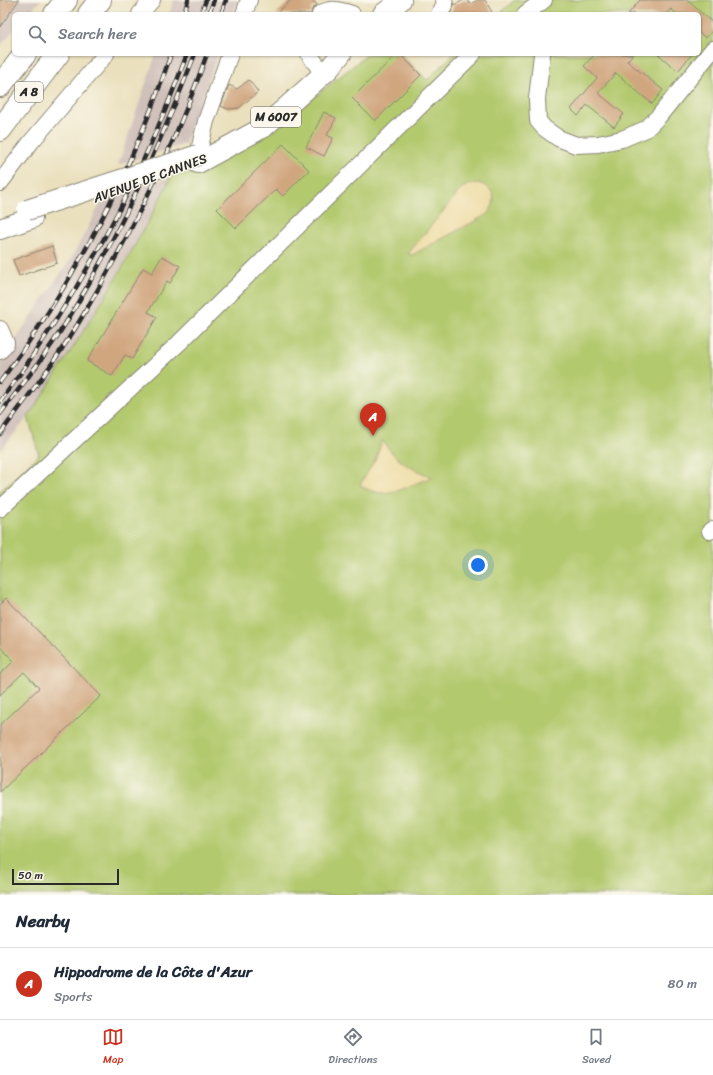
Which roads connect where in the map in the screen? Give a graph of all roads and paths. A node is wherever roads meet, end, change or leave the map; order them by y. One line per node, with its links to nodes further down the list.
1 (66, 0): 8 (highway)
2 (100, 0): 9 (highway)
3 (152, 0): 10 (street)
4 (249, 0): 11 (street)
5 (402, 0): 14 (main road)
6 (444, 0): 15 (street)
7 (544, 0): 16 (street)
8 (57, 12)
9 (91, 12)
10 (142, 12)
11 (245, 12)
12 (323, 12): 13 (street)
13 (345, 12)
14 (386, 12)
15 (440, 12)
16 (528, 12)
17 (713, 49): 25 (street)
18 (23, 56): 27 (highway, A 8)
19 (56, 56): 28 (highway, A 8)
20 (104, 56): 30 (street)
21 (229, 56): 29 (street)
22 (329, 56): 26 (main road, AVENUE DE CANNES / M 6007)
23 (339, 56): 29 (main road, AVENUE DE CANNES / M 6007)
24 (472, 56): 35 (street)
25 (542, 56)
26 (314, 61): 29 (main road, AVENUE DE CANNES / M 6007)
27 (0, 86)
28 (0, 130)
29 (198, 159): 31 (main road, AVENUE DE CANNES / M 6007, bridge); 32 (main road, AVENUE DE CANNES / M 6007)
30 (0, 183)
31 (0, 218)
32 (0, 229)
33 (0, 329): 34 (street)
34 (0, 351)
35 (0, 509)

